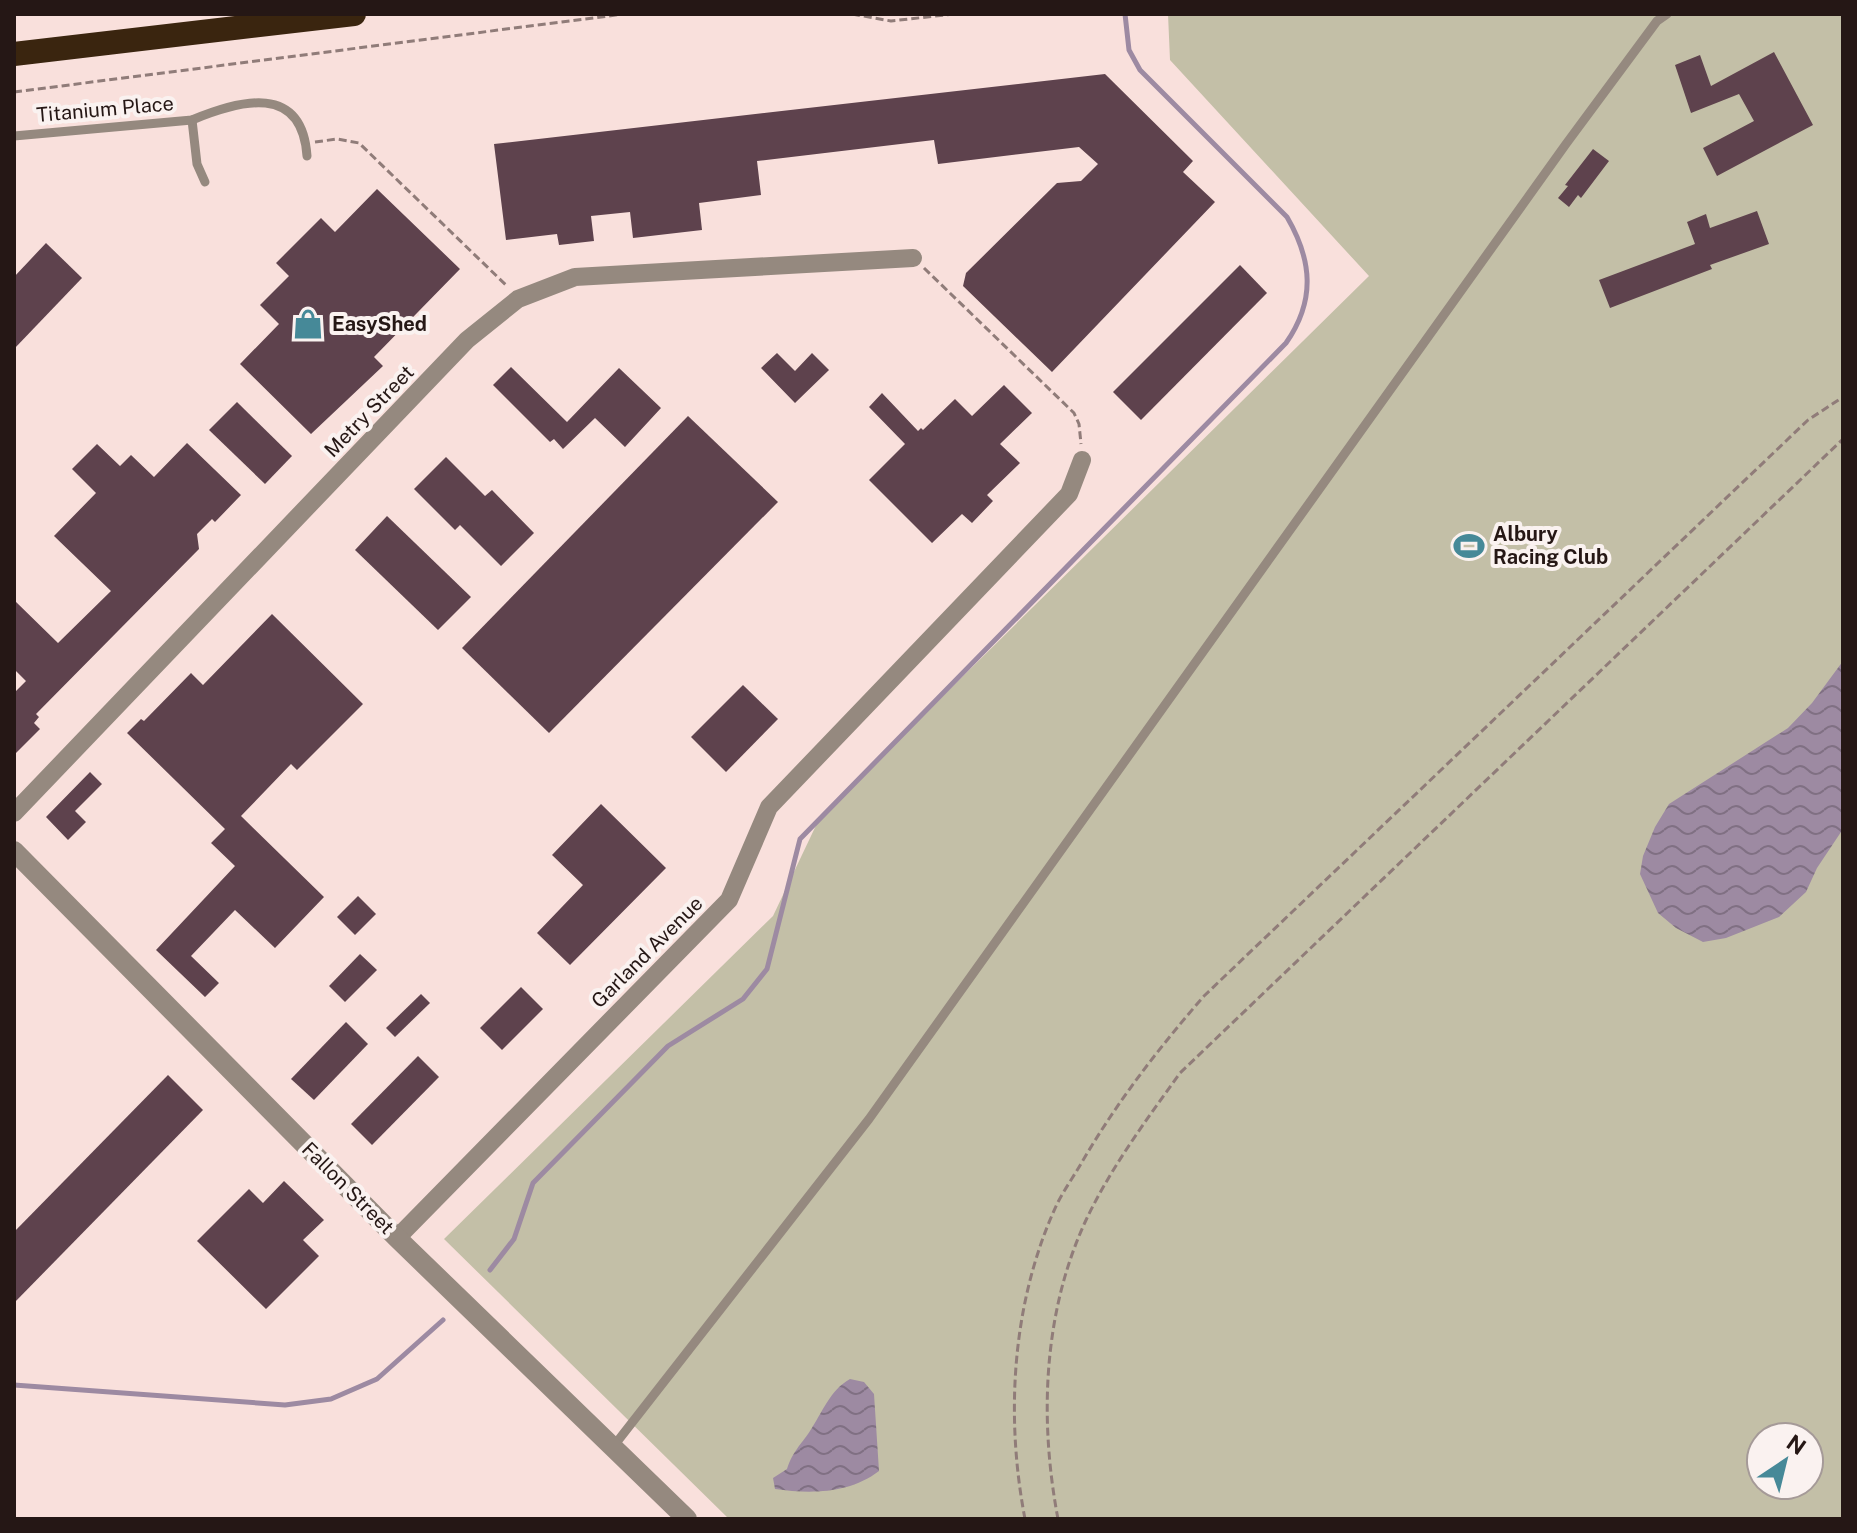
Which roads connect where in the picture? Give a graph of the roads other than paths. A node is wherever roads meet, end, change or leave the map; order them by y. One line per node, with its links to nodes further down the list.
1 (354, 14): 3 (highway)
2 (1667, 14): 13 (lane)
3 (14, 54)
4 (192, 120): 5 (lane, Titanium Place); 6 (lane, Titanium Place); 7 (lane)
5 (14, 136)
6 (307, 156)
7 (205, 182)
8 (913, 258): 10 (street, Metry Street)
9 (1082, 460): 12 (street, Garland Avenue)
10 (14, 813)
11 (14, 851): 12 (street, Fallon Street)
12 (397, 1238): 13 (street, Fallon Street)
13 (613, 1447): 14 (street, Fallon Street)
14 (687, 1519)

